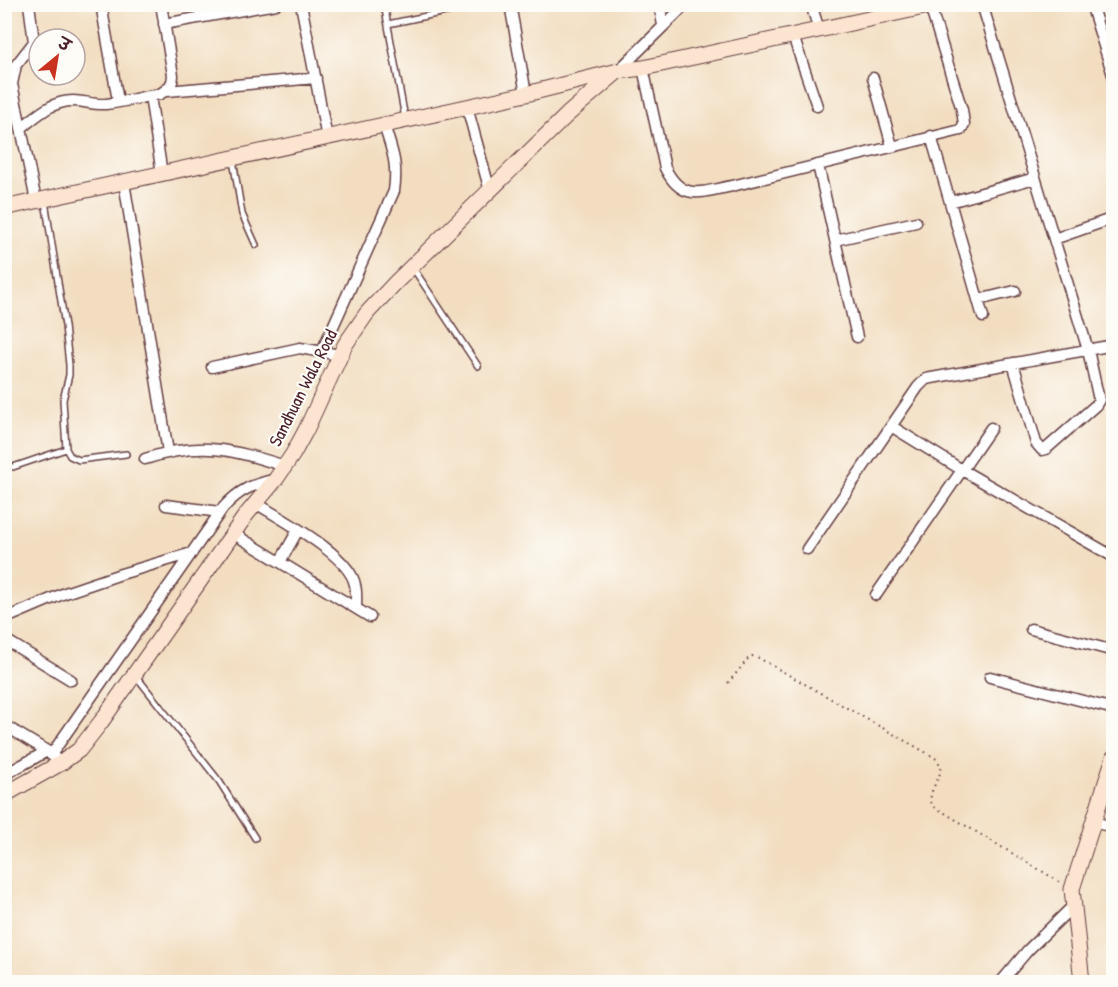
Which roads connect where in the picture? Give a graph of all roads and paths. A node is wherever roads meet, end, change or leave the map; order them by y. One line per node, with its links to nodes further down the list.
1 (29, 4): 33 (street)
2 (101, 4): 28 (street)
3 (161, 4): 15 (street)
4 (276, 4): 15 (street)
5 (301, 4): 22 (street)
6 (384, 4): 16 (lane)
7 (484, 4): 16 (lane)
8 (510, 4): 26 (street)
9 (659, 4): 17 (street)
10 (686, 4): 17 (street)
11 (811, 4): 18 (street)
12 (982, 4): 40 (street)
13 (1091, 4): 24 (street)
14 (934, 5): 18 (street); 34 (street)
15 (164, 24): 25 (street)
16 (388, 24): 31 (lane)
17 (663, 25): 21 (street)
18 (819, 30): 19 (street)
19 (793, 36): 20 (street); 29 (street)
20 (643, 68): 21 (street); 38 (street)
21 (618, 71): 26 (street); 42 (street, Sandhuan Wala Road)
22 (315, 78): 25 (street); 35 (street)
23 (873, 78): 36 (street)
24 (1113, 78)
25 (166, 90): 27 (street)
26 (526, 94): 30 (street)
27 (150, 96): 28 (street); 39 (street)
28 (118, 101): 33 (street)
29 (817, 106)
30 (467, 107): 31 (street); 42 (street)
31 (406, 120): 32 (street)
32 (384, 125): 35 (street); 58 (street)
33 (21, 129): 43 (street)
34 (931, 136): 36 (street); 44 (street)
35 (327, 138): 37 (street)
36 (892, 146): 38 (street)
37 (233, 158): 39 (street); 50 (lane)
38 (818, 165): 49 (street)
39 (162, 174): 41 (street)
40 (1035, 178): 44 (street); 48 (street)
41 (124, 182): 43 (street); 66 (street)
42 (490, 192): 51 (street, Sandhuan Wala Road)
43 (40, 200): 45 (street); 65 (lane)
44 (950, 202): 53 (street)
45 (4, 208)
46 (1113, 218): 48 (street)
47 (916, 222): 49 (street)
48 (1054, 239): 57 (street)
49 (835, 240): 55 (street)
50 (256, 245)
51 (412, 267): 59 (street, Sandhuan Wala Road); 61 (lane)
52 (1015, 291): 53 (street)
53 (978, 300): 54 (street)
54 (983, 316)
55 (857, 337)
56 (1113, 345): 57 (street)
57 (1088, 350): 60 (street); 60 (street)
58 (322, 351): 59 (street); 62 (street)
59 (340, 355): 71 (street, Sandhuan Wala Road)
60 (1013, 363): 63 (street)
61 (478, 366)
62 (212, 367)
63 (891, 426): 70 (street); 77 (street)
64 (991, 428): 70 (street)
65 (66, 449): 67 (lane); 69 (lane)
66 (168, 452): 68 (street); 71 (street)
67 (126, 454)
68 (145, 459)
69 (13, 466)
70 (962, 470): 79 (street); 81 (street)
71 (280, 472): 72 (street, Sandhuan Wala Road); 74 (street)
72 (256, 503): 75 (street); 76 (street, Sandhuan Wala Road)
73 (166, 505): 74 (street)
74 (220, 512): 78 (street)
75 (298, 530): 80 (street); 82 (street)
76 (234, 534): 80 (street); 88 (street, Sandhuan Wala Road)
77 (807, 549)
78 (192, 553): 84 (street); 94 (street)
79 (1113, 557)
80 (280, 562): 82 (street)
81 (876, 595)
82 (356, 608): 83 (street)
83 (370, 617)
84 (4, 619)
85 (1031, 629): 87 (street)
86 (4, 639): 90 (street)
87 (1113, 651)
88 (135, 675): 94 (street, Sandhuan Wala Road); 100 (lane)
89 (990, 677): 92 (street)
90 (71, 681)
91 (728, 683): 101 (path)
92 (1113, 709)
93 (4, 725): 94 (street)
94 (53, 756): 96 (street); 97 (street, Sandhuan Wala Road)
95 (1113, 757): 98 (street)
96 (4, 775)
97 (4, 795)
98 (1092, 822): 99 (street); 101 (street)
99 (1113, 827)
100 (255, 838)
101 (1072, 889): 102 (street)
102 (1073, 906): 103 (street); 104 (street)
103 (1001, 982)
104 (1082, 982)

